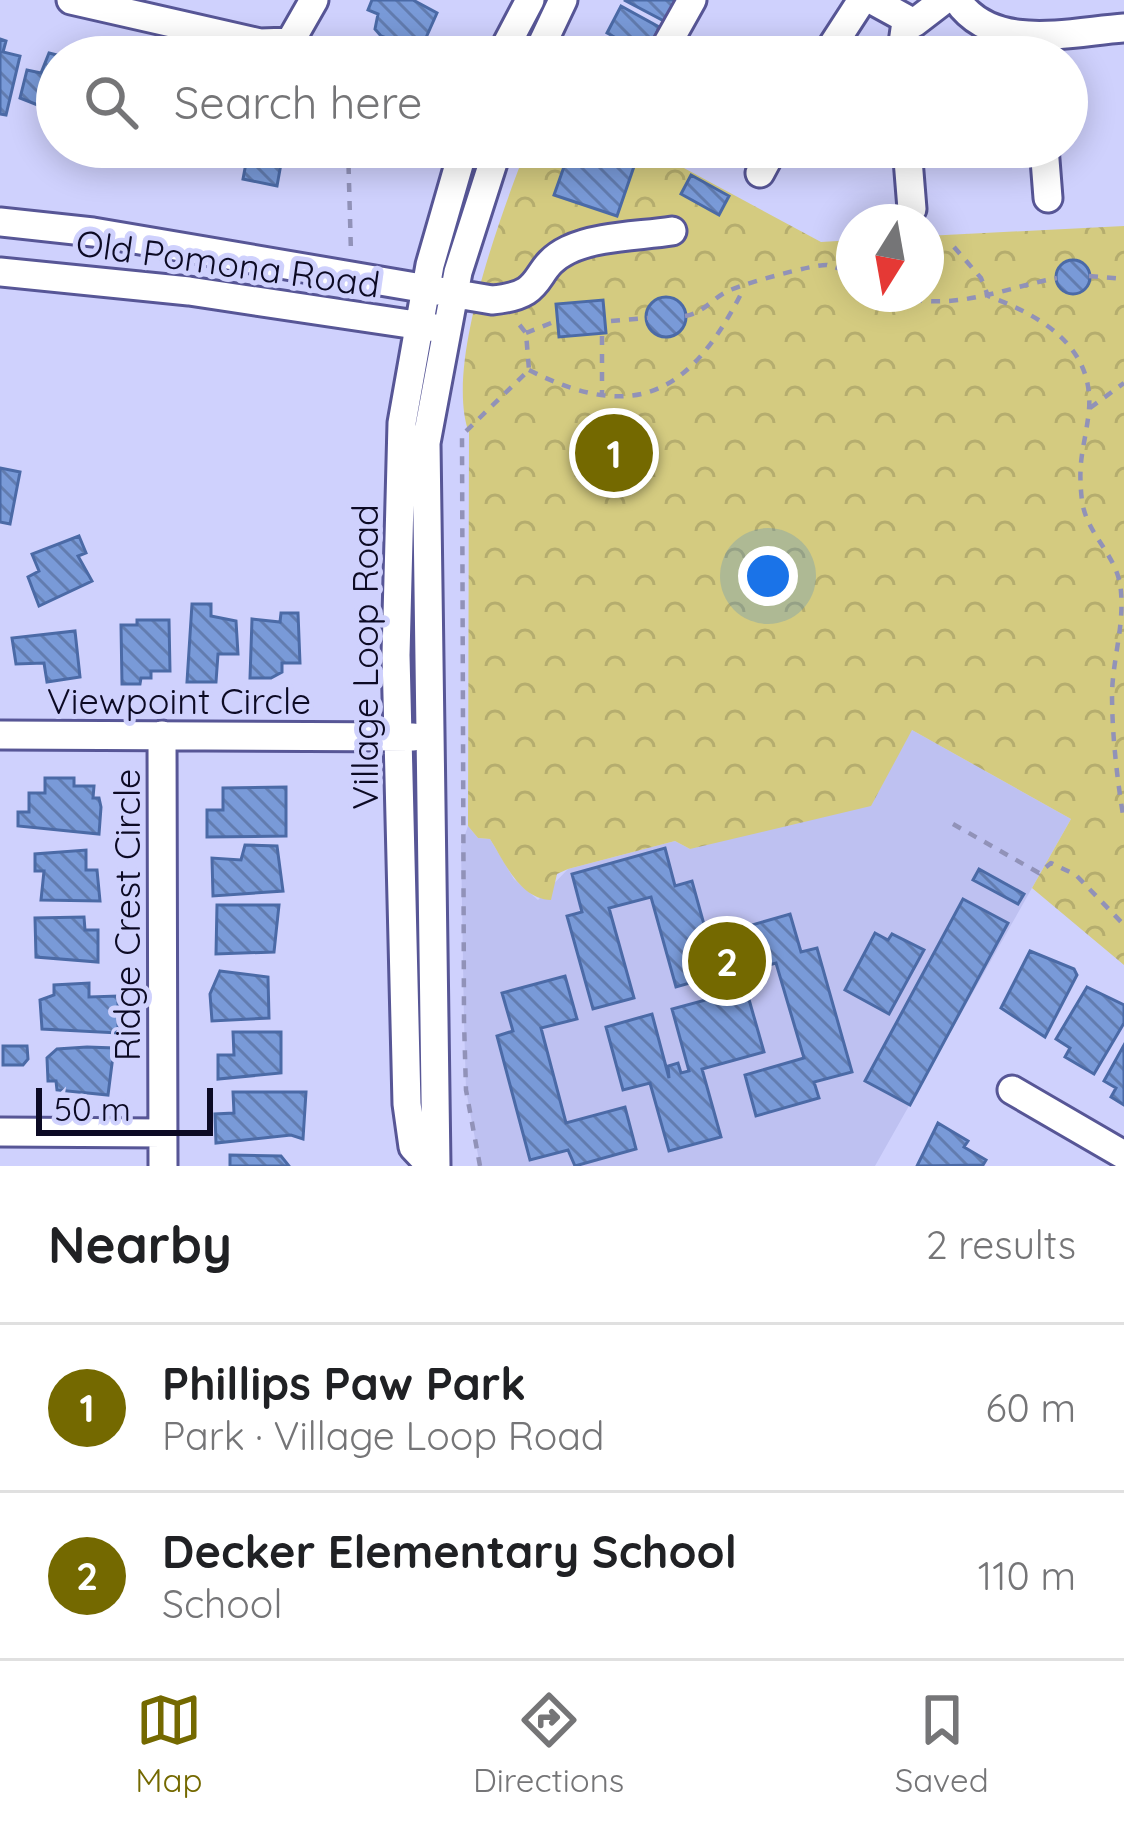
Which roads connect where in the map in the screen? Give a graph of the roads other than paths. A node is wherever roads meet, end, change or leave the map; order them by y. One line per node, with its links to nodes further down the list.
1 (71, 0): 12 (street)
2 (314, 0): 13 (street)
3 (530, 0): 14 (street)
4 (563, 0): 15 (street)
5 (692, 0): 16 (street)
6 (862, 0): 17 (street)
7 (872, 0): 10 (street)
8 (944, 0): 10 (street)
9 (957, 0): 19 (street)
10 (906, 22): 18 (street)
11 (1124, 28): 20 (street)
12 (229, 36)
13 (293, 36)
14 (513, 36)
15 (546, 36)
16 (672, 36)
17 (839, 36)
18 (904, 36)
19 (1008, 36)
20 (1085, 36)
21 (458, 168): 32 (street, Village Loop Road)
22 (492, 168): 33 (street, Village Loop Road)
23 (762, 168): 26 (street)
24 (909, 168): 28 (street)
25 (1046, 168): 27 (street)
26 (760, 172)
27 (1048, 198)
28 (913, 204)
29 (0, 222): 32 (street, Old Pomona Road)
30 (672, 231): 33 (street, Old Pomona Road)
31 (0, 272): 34 (street, Old Pomona Road)
32 (425, 290): 33 (street, Old Pomona Road); 34 (street, Village Loop Road)
33 (453, 294): 34 (street, Village Loop Road)
34 (432, 327): 37 (street, Village Loop Road); 38 (street, Village Loop Road)
35 (0, 735): 36 (street, Viewpoint Circle)
36 (162, 735): 37 (street, Viewpoint Circle); 41 (street, Ridge Crest Circle)
37 (398, 737): 38 (street, Viewpoint Circle); 44 (street, Village Loop Road)
38 (430, 738): 44 (street, Village Loop Road)
39 (1012, 1090): 42 (street)
40 (0, 1132): 41 (street)
41 (163, 1133): 43 (street, Ridge Crest Circle)
42 (1124, 1155)
43 (163, 1166)
44 (433, 1166)

